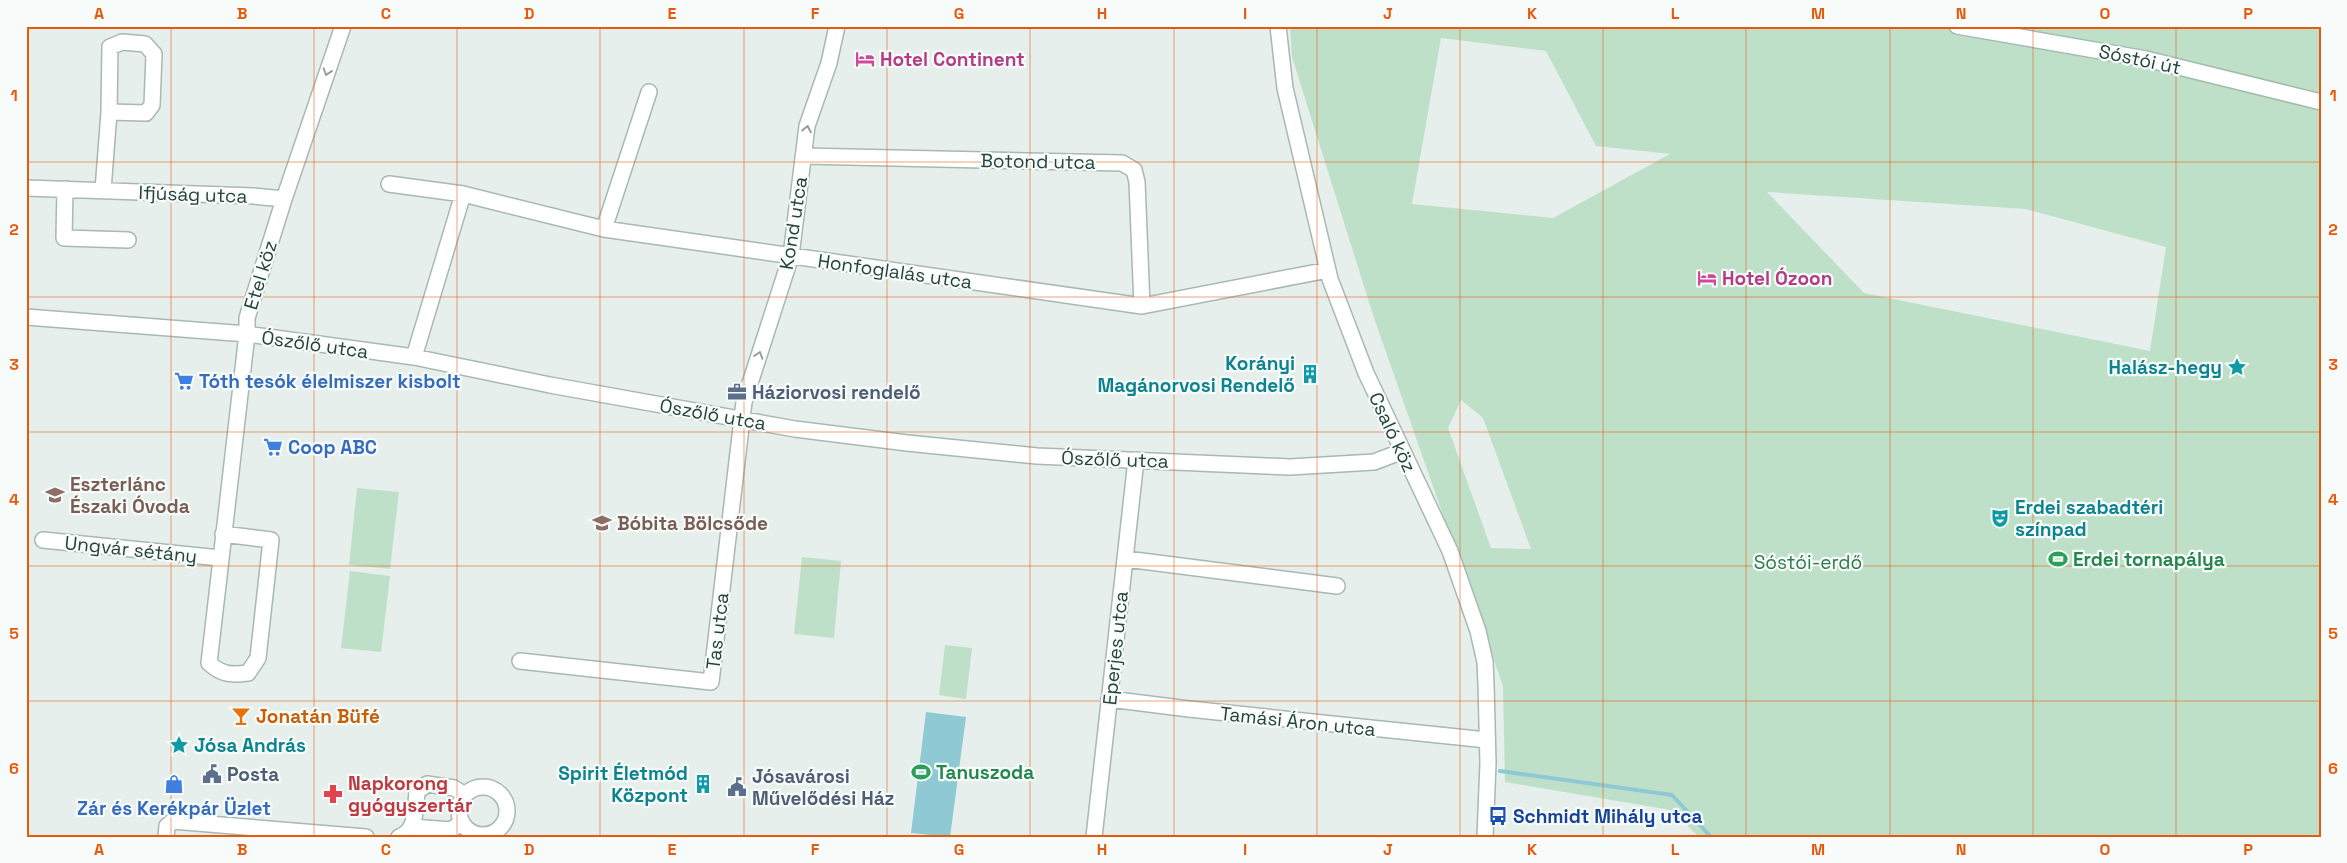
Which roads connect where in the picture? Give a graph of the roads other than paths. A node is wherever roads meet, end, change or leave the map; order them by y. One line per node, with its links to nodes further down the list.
1 (343, 26): 14 (street, Etel köz, one-way to 14)
2 (837, 26): 8 (street, Kond utca, one-way to 2)
3 (1278, 26): 18 (street, Csaló köz)
4 (1957, 26): 6 (street, Sóstói út)
5 (649, 92): 15 (street)
6 (2321, 102)
7 (109, 112): 7 (street); 12 (street)
8 (803, 156): 17 (street, Kond utca); 19 (street, Botond utca)
9 (389, 184): 13 (street, Honfoglalás utca)
10 (26, 188): 11 (street, Ifjúság utca)
11 (65, 189): 12 (street, Ifjúság utca); 16 (street)
12 (103, 190): 14 (street, Ifjúság utca)
13 (463, 194): 15 (street, Honfoglalás utca); 22 (street)
14 (284, 199): 21 (street, Etel köz)
15 (604, 229): 17 (street, Honfoglalás utca)
16 (128, 240)
17 (791, 256): 19 (street, Honfoglalás utca); 23 (street, Kond utca, one-way to 17)
18 (1328, 270): 19 (street, Honfoglalás utca); 24 (street, Csaló köz)
19 (1142, 306)
20 (26, 316): 21 (street, Ószőlő utca)
21 (246, 334): 22 (street, Ószőlő utca); 26 (street, Etel köz)
22 (414, 357): 23 (street, Ószőlő utca)
23 (743, 419): 25 (street, Ószőlő utca); 31 (street, Tas utca)
24 (1403, 451): 25 (street, Ószőlő utca); 33 (street, Csaló köz)
25 (1136, 460): 29 (street, Eperjes utca)
26 (223, 534): 28 (street, Etel köz); 28 (street, Etel köz)
27 (43, 540): 28 (street, Ungvár sétány)
28 (220, 558)
29 (1126, 559): 30 (street); 32 (street, Eperjes utca)
30 (1337, 586)
31 (520, 661)
32 (1109, 699): 33 (street, Tamási Áron utca); 40 (street, Eperjes utca)
33 (1487, 740): 41 (street, Csaló köz)
34 (465, 795): 35 (street); 35 (street); 36 (street)
35 (462, 822): 36 (street)
36 (412, 827): 39 (street)
37 (166, 837): 38 (street)
38 (366, 837)
39 (399, 837)
40 (1094, 837)
41 (1485, 837)

